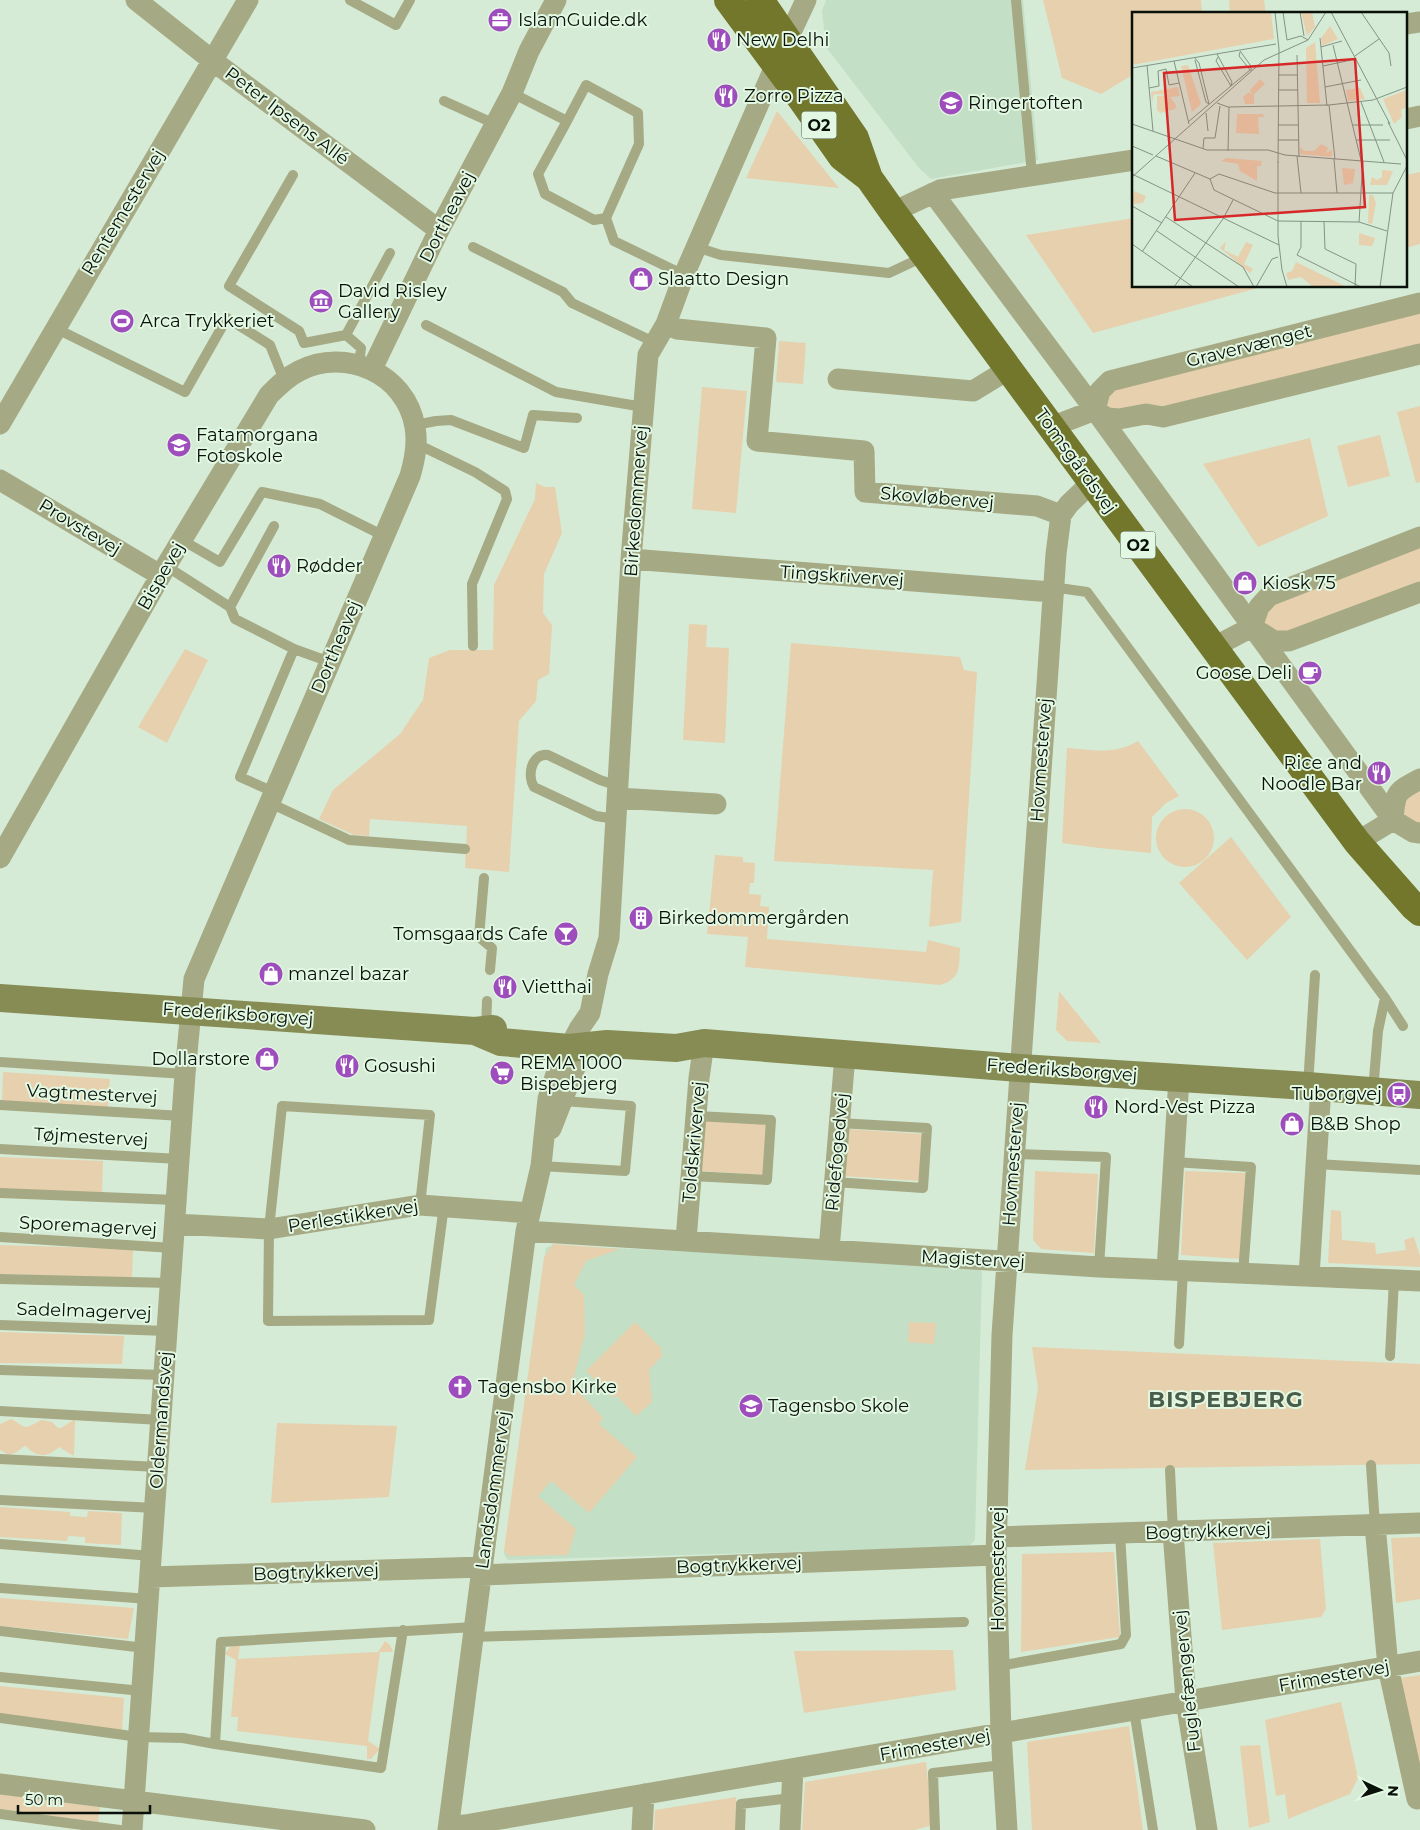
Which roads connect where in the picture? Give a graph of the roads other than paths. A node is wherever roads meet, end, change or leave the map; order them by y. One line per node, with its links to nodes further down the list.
1 (136, 0): 11 (street, Peter Ipsens Allé)
2 (248, 0): 11 (street, Rentemestervej)
3 (350, 0): 4 (lane)
4 (410, 0)
5 (556, 0): 13 (street, Dortheavej)
6 (728, 0): 12 (main road, Tomsgårdsvej / O2)
7 (760, 0): 10 (main road, Tomsgårdsvej / O2)
8 (806, 0): 10 (street, Birkedommervej)
9 (1016, 0): 19 (lane)
10 (787, 40): 12 (street, Birkedommervej); 20 (main road, Tomsgårdsvej / O2)
11 (213, 61): 24 (street, Peter Ipsens Allé); 33 (street, Rentemestervej)
12 (776, 64): 20 (main road, Tomsgårdsvej / O2); 25 (street, Birkedommervej)
13 (512, 93): 15 (lane); 16 (street, Dortheavej)
14 (444, 101): 16 (lane)
15 (567, 121): 23 (lane); 23 (lane)
16 (495, 124): 24 (street, Dortheavej)
17 (1132, 160): 19 (street)
18 (293, 175): 34 (lane)
19 (1032, 175): 21 (street)
20 (869, 178): 22 (main road, Tomsgårdsvej / O2)
21 (933, 193): 22 (street); 42 (street)
22 (894, 212): 28 (main road, Tomsgårdsvej / O2)
23 (606, 218): 29 (lane)
24 (439, 230): 37 (street, Dortheavej)
25 (696, 247): 28 (lane); 29 (street, Birkedommervej)
26 (473, 248): 35 (lane)
27 (390, 253): 34 (lane)
28 (926, 256): 38 (main road, Tomsgårdsvej / O2)
29 (684, 275): 31 (street, Birkedommervej)
30 (1420, 304): 42 (street, Gravervænget)
31 (666, 324): 35 (street, Birkedommervej); 49 (street, Skovløbervej)
32 (426, 325): 41 (lane)
33 (55, 328): 40 (lane); 44 (street, Rentemestervej)
34 (346, 335): 37 (lane)
35 (656, 343): 41 (street, Birkedommervej)
36 (1420, 354): 42 (street)
37 (365, 367): 40 (street, Bispevej); 46 (street)
38 (1009, 369): 39 (street); 45 (main road, Tomsgårdsvej / O2)
39 (838, 379)
40 (284, 380): 53 (street, Bispevej)
41 (643, 407): 54 (street, Birkedommervej)
42 (1095, 410): 45 (street); 59 (street)
43 (577, 418): 46 (lane)
44 (0, 424)
45 (1051, 426): 48 (main road, Tomsgårdsvej / O2)
46 (416, 435): 51 (street, Dortheavej); 60 (lane)
47 (0, 480): 55 (street, Provstevej)
48 (1092, 482): 49 (street); 61 (main road, Tomsgårdsvej / O2)
49 (1061, 515): 56 (street, Hovmestervej)
50 (274, 526): 58 (lane)
51 (384, 536): 53 (lane); 63 (street, Dortheavej)
52 (1420, 537): 59 (street)
53 (182, 540): 55 (street, Bispevej)
54 (631, 559): 56 (street, Tingskrivervej); 65 (street, Birkedommervej)
55 (163, 571): 58 (lane); 73 (street, Bispevej)
56 (1052, 590): 79 (lane); 88 (street, Hovmestervej)
57 (1420, 592): 59 (street)
58 (230, 607): 62 (lane)
59 (1252, 627): 61 (street); 69 (street)
60 (473, 646)
61 (1212, 648): 71 (main road, Tomsgårdsvej / O2)
62 (294, 649): 63 (lane); 66 (lane)
63 (330, 662): 66 (street, Dortheavej)
64 (1420, 779): 69 (street)
65 (618, 792): 67 (street); 68 (street, Birkedommervej); 68 (lane)
66 (272, 798): 72 (lane); 81 (street, Dortheavej)
67 (716, 804)
68 (616, 819): 84 (street, Birkedommervej)
69 (1394, 820): 70 (street); 71 (street)
70 (1420, 833)
71 (1357, 842): 75 (main road, Tomsgårdsvej / O2)
72 (465, 849)
73 (0, 858)
74 (484, 878): 76 (lane)
75 (1418, 910)
76 (490, 970)
77 (1315, 975): 91 (lane)
78 (0, 998): 81 (street, Frederiksborgvej)
79 (1386, 998): 82 (lane); 92 (lane)
80 (487, 1001): 83 (lane)
81 (190, 1011): 83 (street, Frederiksborgvej); 89 (street, Oldermandsvej)
82 (1403, 1026)
83 (482, 1032): 84 (street, Frederiksborgvej)
84 (577, 1041): 85 (street, Frederiksborgvej); 94 (street, Landsdommervej); 102 (street, Landsdommervej)
85 (704, 1043): 86 (street, Frederiksborgvej); 97 (street, Toldskrivervej)
86 (844, 1055): 88 (street, Frederiksborgvej); 98 (street, Ridefogedvej)
87 (0, 1062): 89 (lane, Vagtmestervej)
88 (1020, 1068): 90 (street, Frederiksborgvej); 100 (street, Hovmestervej)
89 (185, 1074): 96 (street, Oldermandsvej)
90 (1179, 1078): 91 (street, Frederiksborgvej); 103 (street)
91 (1315, 1087): 92 (street, Frederiksborgvej); 104 (street)
92 (1373, 1091): 93 (street, Frederiksborgvej)
93 (1420, 1095)
94 (563, 1101): 102 (street, Landsdommervej); 102 (lane)
95 (0, 1105): 96 (lane, Vagtmestervej)
96 (182, 1116): 101 (street, Oldermandsvej)
97 (697, 1116): 106 (street, Toldskrivervej); 106 (lane)
98 (839, 1123): 107 (street, Ridefogedvej); 107 (lane)
99 (0, 1149): 101 (lane, Tøjmestervej)
100 (1015, 1154): 119 (street, Hovmestervej); 121 (lane)
101 (179, 1158): 109 (street, Oldermandsvej)
102 (542, 1158): 112 (street, Landsdommervej)
103 (1174, 1162): 120 (street); 122 (lane)
104 (1316, 1164): 105 (lane); 123 (street)
105 (1420, 1170)
106 (692, 1176): 116 (street, Toldskrivervej)
107 (834, 1182): 118 (street, Ridefogedvej)
108 (0, 1193): 109 (lane)
109 (176, 1200): 113 (street, Oldermandsvej)
110 (420, 1205): 111 (street, Perlestikkervej); 114 (street, Perlestikkervej); 114 (lane)
111 (444, 1206): 112 (street, Perlestikkervej); 114 (lane)
112 (528, 1222): 116 (street, Magistervej); 149 (street, Landsdommervej)
113 (175, 1224): 114 (street, Perlestikkervej); 117 (street, Oldermandsvej)
114 (269, 1229)
115 (0, 1237): 117 (lane, Sporemagervej)
116 (686, 1240): 118 (street, Magistervej)
117 (173, 1248): 127 (street, Oldermandsvej)
118 (829, 1250): 119 (street, Magistervej)
119 (1006, 1261): 121 (street, Magistervej); 147 (street, Hovmestervej)
120 (1173, 1264): 121 (street, Magistervej); 122 (street, Magistervej); 130 (lane)
121 (1098, 1266)
122 (1243, 1274): 123 (street, Magistervej)
123 (1309, 1276): 125 (street, Magistervej)
124 (0, 1279): 127 (lane)
125 (1394, 1280): 126 (street, Magistervej); 131 (lane)
126 (1420, 1281)
127 (171, 1284): 129 (street, Oldermandsvej)
128 (0, 1325): 129 (lane, Sadelmagervej)
129 (167, 1331): 133 (street, Oldermandsvej)
130 (1179, 1344)
131 (1390, 1356)
132 (0, 1370): 133 (lane)
133 (164, 1375): 135 (street, Oldermandsvej)
134 (0, 1411): 135 (lane)
135 (161, 1420): 138 (street, Oldermandsvej)
136 (0, 1459): 138 (lane)
137 (1371, 1465): 143 (lane)
138 (158, 1466): 141 (street, Oldermandsvej)
139 (1170, 1470): 144 (lane)
140 (0, 1500): 141 (lane)
141 (155, 1508): 148 (street, Oldermandsvej)
142 (1420, 1523): 143 (street, Bogtrykkervej)
143 (1374, 1525): 144 (street, Bogtrykkervej); 159 (street)
144 (1173, 1532): 145 (street, Bogtrykkervej); 162 (street, Fuglefængervej)
145 (1120, 1533): 147 (street, Bogtrykkervej); 158 (lane)
146 (0, 1544): 148 (lane)
147 (997, 1546): 149 (street, Bogtrykkervej); 158 (street, Hovmestervej)
148 (151, 1566): 149 (street, Bogtrykkervej); 151 (street, Oldermandsvej)
149 (482, 1571): 155 (street, Landsdommervej)
150 (0, 1588): 151 (lane)
151 (148, 1599): 156 (street, Oldermandsvej)
152 (964, 1622): 155 (lane)
153 (403, 1630): 155 (lane); 167 (lane); 167 (lane)
154 (0, 1631): 156 (lane)
155 (473, 1632): 176 (street, Landsdommervej)
156 (145, 1648): 161 (street, Oldermandsvej)
157 (1420, 1661): 159 (street, Frimestervej)
158 (999, 1666): 165 (street, Hovmestervej)
159 (1388, 1667): 162 (street, Frimestervej); 173 (street)
160 (0, 1677): 161 (lane)
161 (142, 1691): 166 (street, Oldermandsvej)
162 (1186, 1701): 163 (street, Frimestervej); 186 (street, Fuglefængervej)
163 (1134, 1710): 165 (street, Frimestervej); 185 (lane)
164 (0, 1718): 166 (lane)
165 (1001, 1733): 168 (street, Hovmestervej); 169 (street, Frimestervej)
166 (139, 1738): 167 (lane); 174 (street, Oldermandsvej)
167 (215, 1744)
168 (1003, 1765): 183 (lane); 184 (street, Hovmestervej)
169 (792, 1769): 171 (street, Frimestervej); 172 (street)
170 (0, 1784): 174 (street)
171 (644, 1794): 176 (street, Frimestervej); 180 (street)
172 (791, 1798): 181 (lane); 182 (street)
173 (1418, 1799)
174 (134, 1800): 178 (street, Oldermandsvej); 179 (street)
175 (0, 1814): 177 (lane)
176 (449, 1828)
177 (120, 1830)
178 (132, 1830)
179 (365, 1830)
180 (642, 1830)
181 (740, 1830)
182 (790, 1830)
183 (935, 1830)
184 (1007, 1830)
185 (1153, 1830)
186 (1207, 1830)

